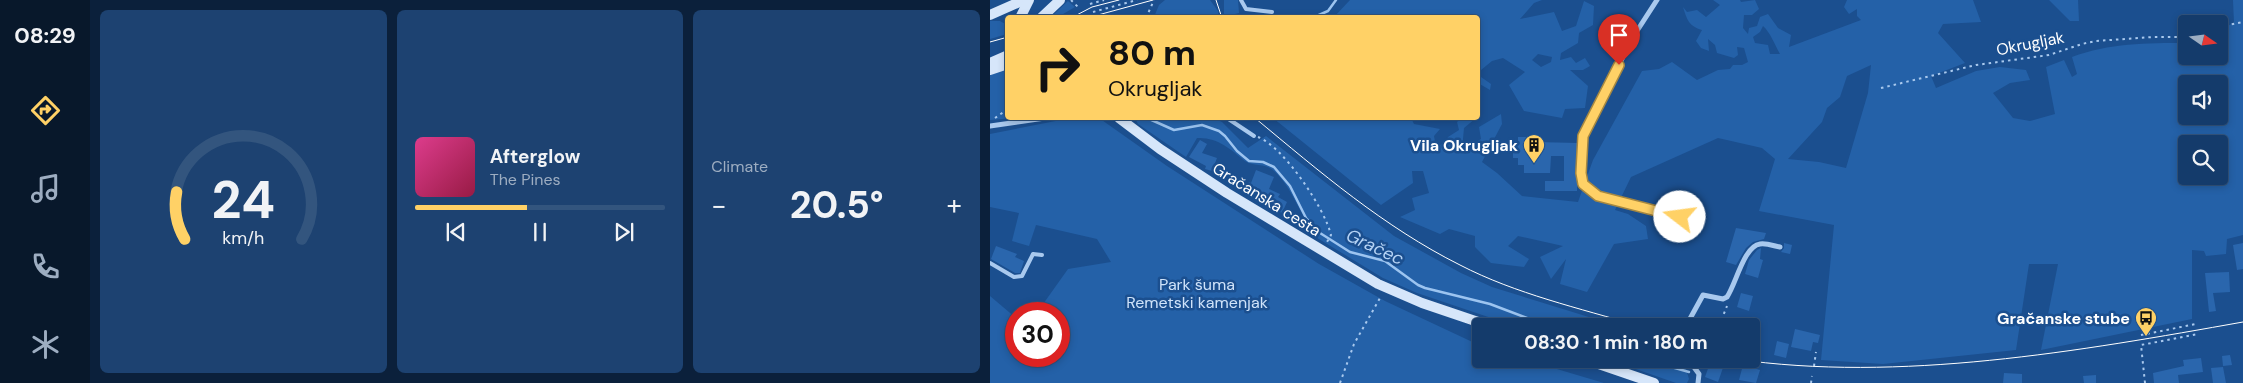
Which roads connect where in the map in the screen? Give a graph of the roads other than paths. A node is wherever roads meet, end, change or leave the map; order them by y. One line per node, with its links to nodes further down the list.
1 (1024, 0): 7 (main road)
2 (1029, 0): 8 (main road)
3 (1060, 0): 9 (main road)
4 (1241, 0): 6 (lane)
5 (1657, 0): 20 (street)
6 (1272, 12)
7 (991, 15): 10 (main road)
8 (1022, 15)
9 (1044, 15)
10 (1005, 16)
11 (1005, 56): 12 (main road)
12 (990, 63)
13 (1005, 65): 14 (main road)
14 (990, 70)
15 (1031, 120): 18 (street)
16 (1122, 120): 25 (main road, Gračanska cesta)
17 (1230, 120): 19 (lane)
18 (990, 126)
19 (1254, 136)
20 (1680, 217)
21 (1780, 247): 24 (street)
22 (1042, 255): 23 (lane)
23 (990, 263)
24 (1690, 318)
25 (1472, 320)
26 (1610, 368): 28 (main road)
27 (1695, 368): 29 (street)
28 (1654, 383)
29 (1698, 383)

